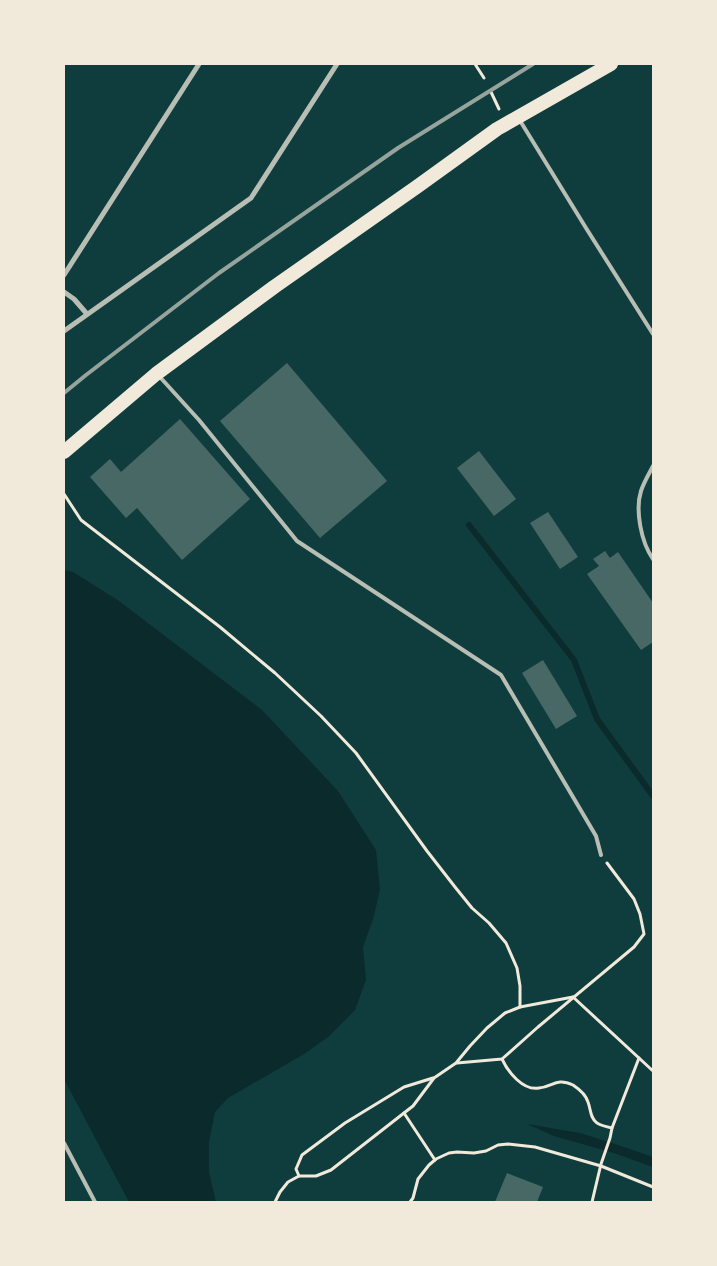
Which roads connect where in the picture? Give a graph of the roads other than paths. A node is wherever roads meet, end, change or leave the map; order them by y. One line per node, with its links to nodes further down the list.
1 (199, 64): 5 (street)
2 (337, 64): 7 (street)
3 (611, 64): 4 (highway)
4 (518, 117): 9 (lane); 10 (highway)
5 (64, 275)
6 (64, 292): 7 (street)
7 (87, 314): 8 (street)
8 (64, 331)
9 (653, 334)
10 (156, 374): 11 (highway); 14 (lane)
11 (64, 452)
12 (653, 466): 13 (lane)
13 (653, 559)
14 (600, 855)
15 (64, 1143): 16 (lane)
16 (94, 1202)

